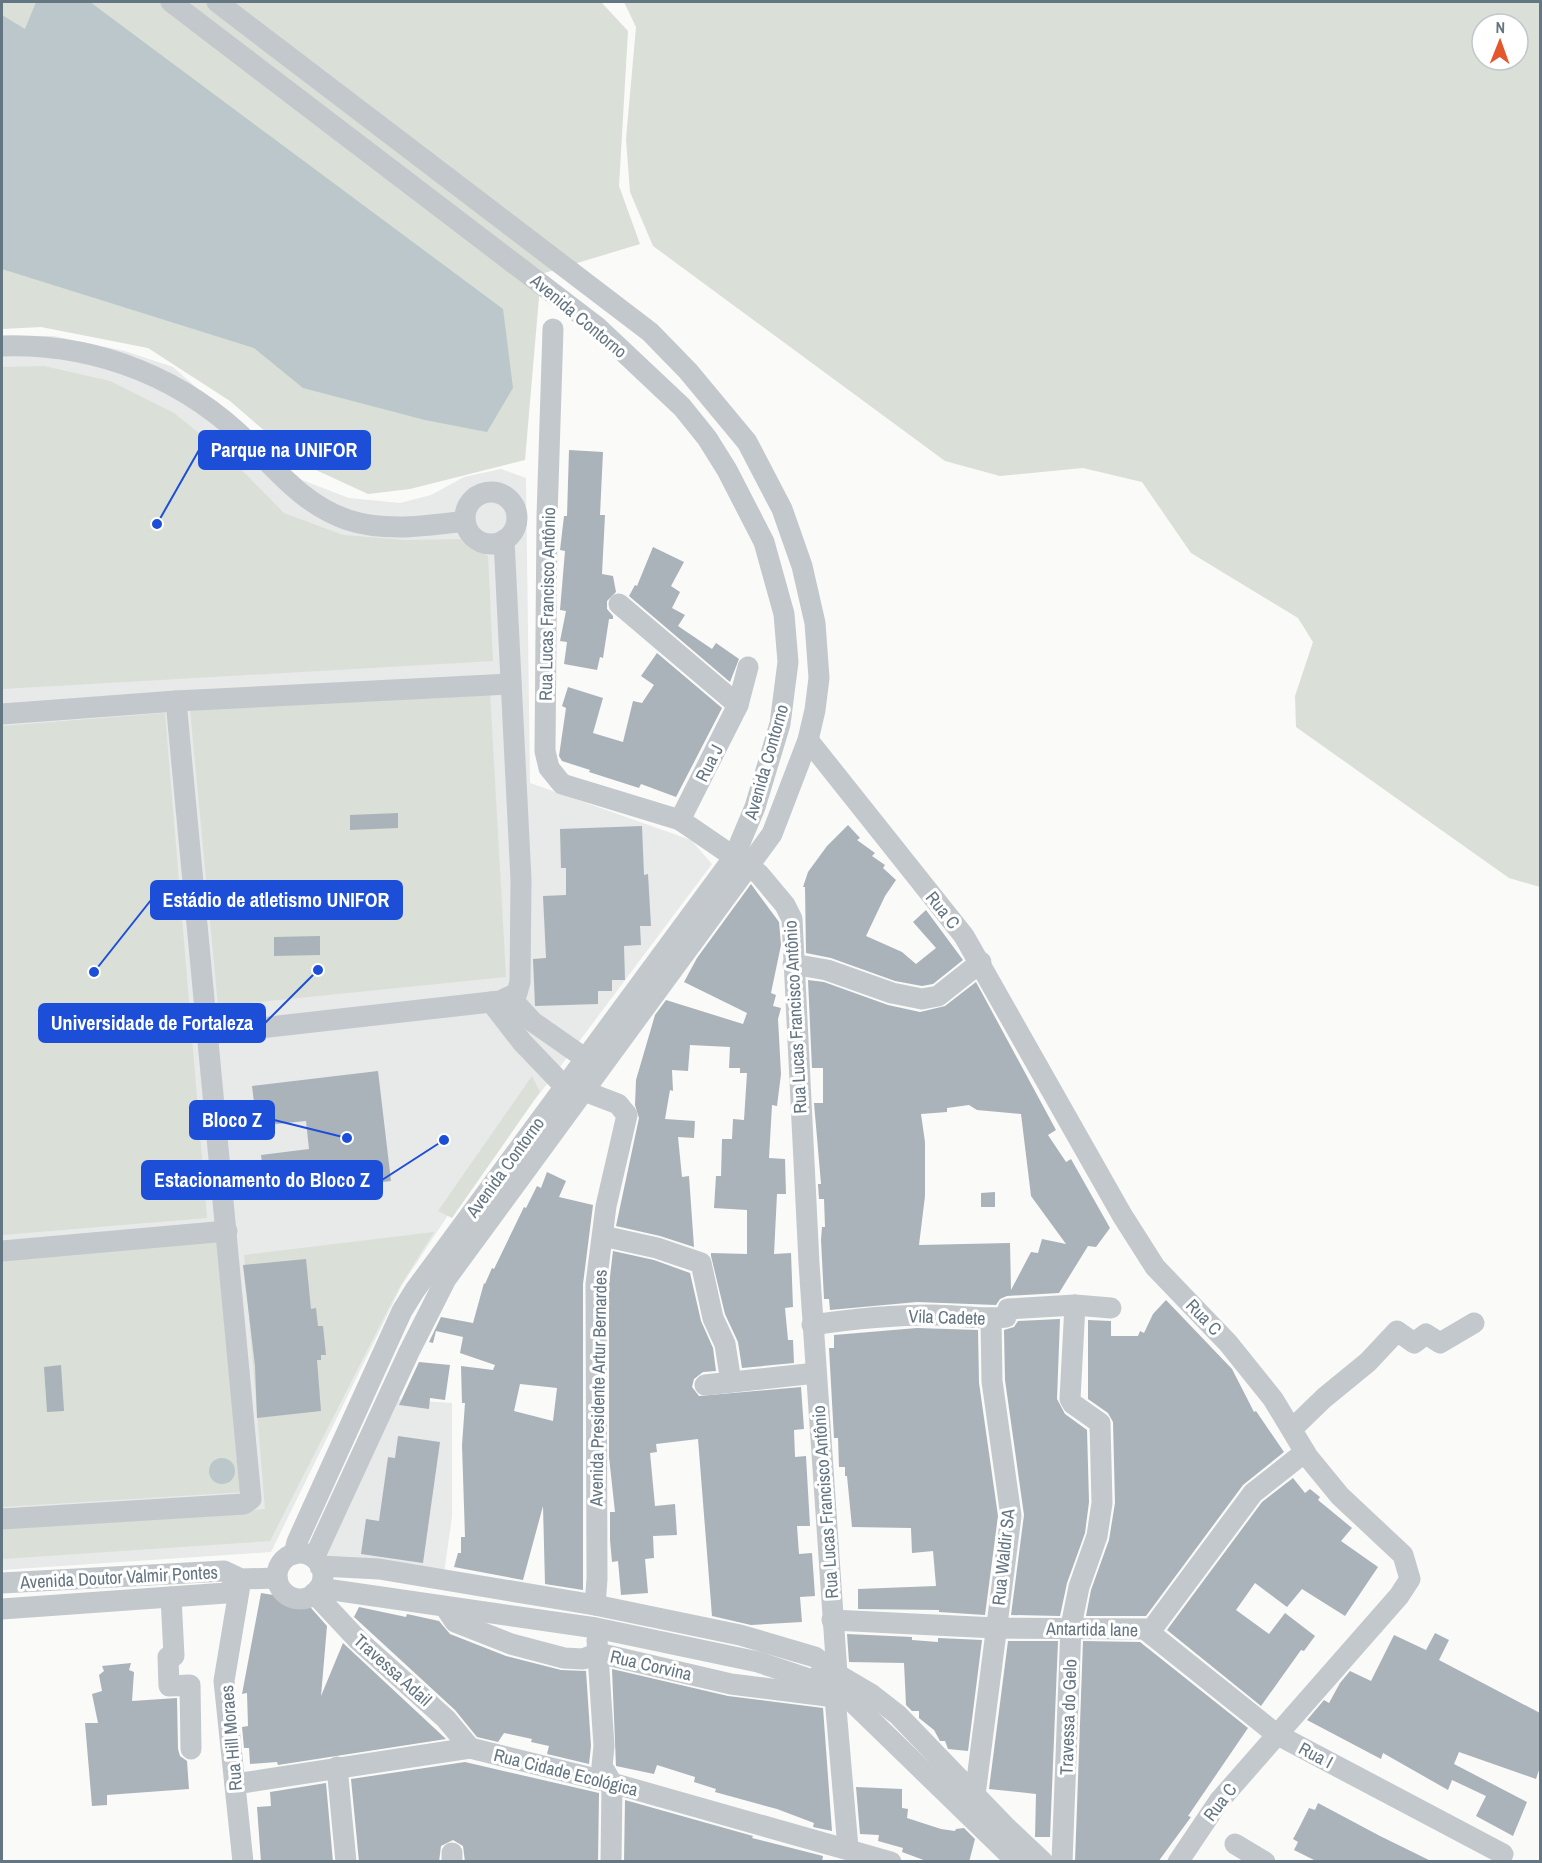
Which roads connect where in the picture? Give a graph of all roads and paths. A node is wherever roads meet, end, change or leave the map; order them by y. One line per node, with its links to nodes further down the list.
1 (171, 2): 15 (street, Avenida Contorno)
2 (217, 2): 13 (street, Avenida Contorno)
3 (552, 329): 14 (street, Rua Lucas Francisco Antônio)
4 (2, 346): 5 (street)
5 (465, 521): 6 (street); 6 (street)
6 (504, 540): 9 (street)
7 (619, 604): 11 (street)
8 (748, 667): 11 (street, Rua J)
9 (511, 684): 10 (street); 18 (street)
10 (176, 701): 12 (street); 19 (street)
11 (738, 705): 14 (street, Rua J)
12 (2, 714)
13 (808, 740): 15 (street, Avenida Contorno); 16 (street, Rua C)
14 (680, 820): 15 (street, Rua Lucas Francisco Antônio)
15 (742, 862): 17 (street, Rua Lucas Francisco Antônio); 20 (street, Avenida Contorno); 20 (street, Avenida Contorno)
16 (981, 962): 17 (street); 32 (street, Rua C)
17 (793, 964): 28 (street, Rua Lucas Francisco Antônio)
18 (504, 999): 19 (street); 20 (street); 20 (street)
19 (207, 1034): 21 (street)
20 (581, 1072): 22 (street, Avenida Presidente Artur Bernardes); 35 (street, Avenida Contorno)
21 (227, 1231): 23 (street); 34 (street)
22 (603, 1236): 30 (street); 41 (street, Avenida Presidente Artur Bernardes)
23 (2, 1251)
24 (1075, 1305): 25 (street, Vila Cadete); 26 (street, Vila Cadete); 47 (street, Travessa do Gelo)
25 (1111, 1308)
26 (991, 1319): 28 (street, Vila Cadete); 46 (street, Rua Waldir SA)
27 (1474, 1323): 32 (street)
28 (813, 1325): 29 (street, Rua Lucas Francisco Antônio)
29 (816, 1373): 30 (street); 44 (street, Rua Lucas Francisco Antônio)
30 (731, 1382): 31 (street)
31 (705, 1385)
32 (1292, 1429): 33 (street, Rua C)
33 (1305, 1452): 48 (street, Antartida lane); 52 (street, Rua C)
34 (2, 1519)
35 (309, 1559): 36 (street); 39 (street); 41 (street)
36 (277, 1578): 37 (street); 39 (street)
37 (241, 1579): 38 (street, Avenida Doutor Valmir Pontes); 40 (street, Avenida Doutor Valmir Pontes); 57 (street, Rua Hill Moraes)
38 (2, 1583)
39 (316, 1591): 45 (street); 53 (street, Travessa Adail)
40 (171, 1597): 43 (street, Avenida Doutor Valmir Pontes); 54 (street)
41 (595, 1605): 50 (street)
42 (445, 1608): 49 (street, Rua Corvina)
43 (2, 1609)
44 (832, 1620): 46 (street, Antartida lane); 50 (street, Rua Lucas Francisco Antônio)
45 (596, 1628): 49 (street); 50 (street)
46 (996, 1628): 47 (street, Antartida lane); 58 (street, Rua Waldir SA)
47 (1071, 1629): 48 (street, Antartida lane); 68 (street, Travessa do Gelo)
48 (1146, 1630): 52 (street, Rua I)
49 (598, 1653): 51 (street, Rua Corvina); 56 (street)
50 (837, 1674): 51 (street, Rua Lucas Francisco Antônio); 58 (street); 66 (street)
51 (835, 1697): 60 (street, Rua Lucas Francisco Antônio)
52 (1276, 1734): 61 (street, Rua I); 69 (street, Rua C)
53 (470, 1748): 55 (street, Rua Cidade Ecológica); 56 (street, Rua Cidade Ecológica)
54 (192, 1749)
55 (338, 1767): 57 (street, Rua Cidade Ecológica); 63 (street)
56 (612, 1783): 60 (street, Rua Cidade Ecológica); 64 (street)
57 (235, 1784): 62 (street, Rua Hill Moraes)
58 (975, 1795): 67 (street)
59 (1235, 1844): 70 (street)
60 (855, 1854): 65 (street, Rua Cidade Ecológica)
61 (1503, 1854)
62 (243, 1862)
63 (346, 1862)
64 (611, 1862)
65 (891, 1862)
66 (1017, 1862)
67 (1043, 1862)
68 (1062, 1862)
69 (1178, 1862)
70 (1265, 1862)

